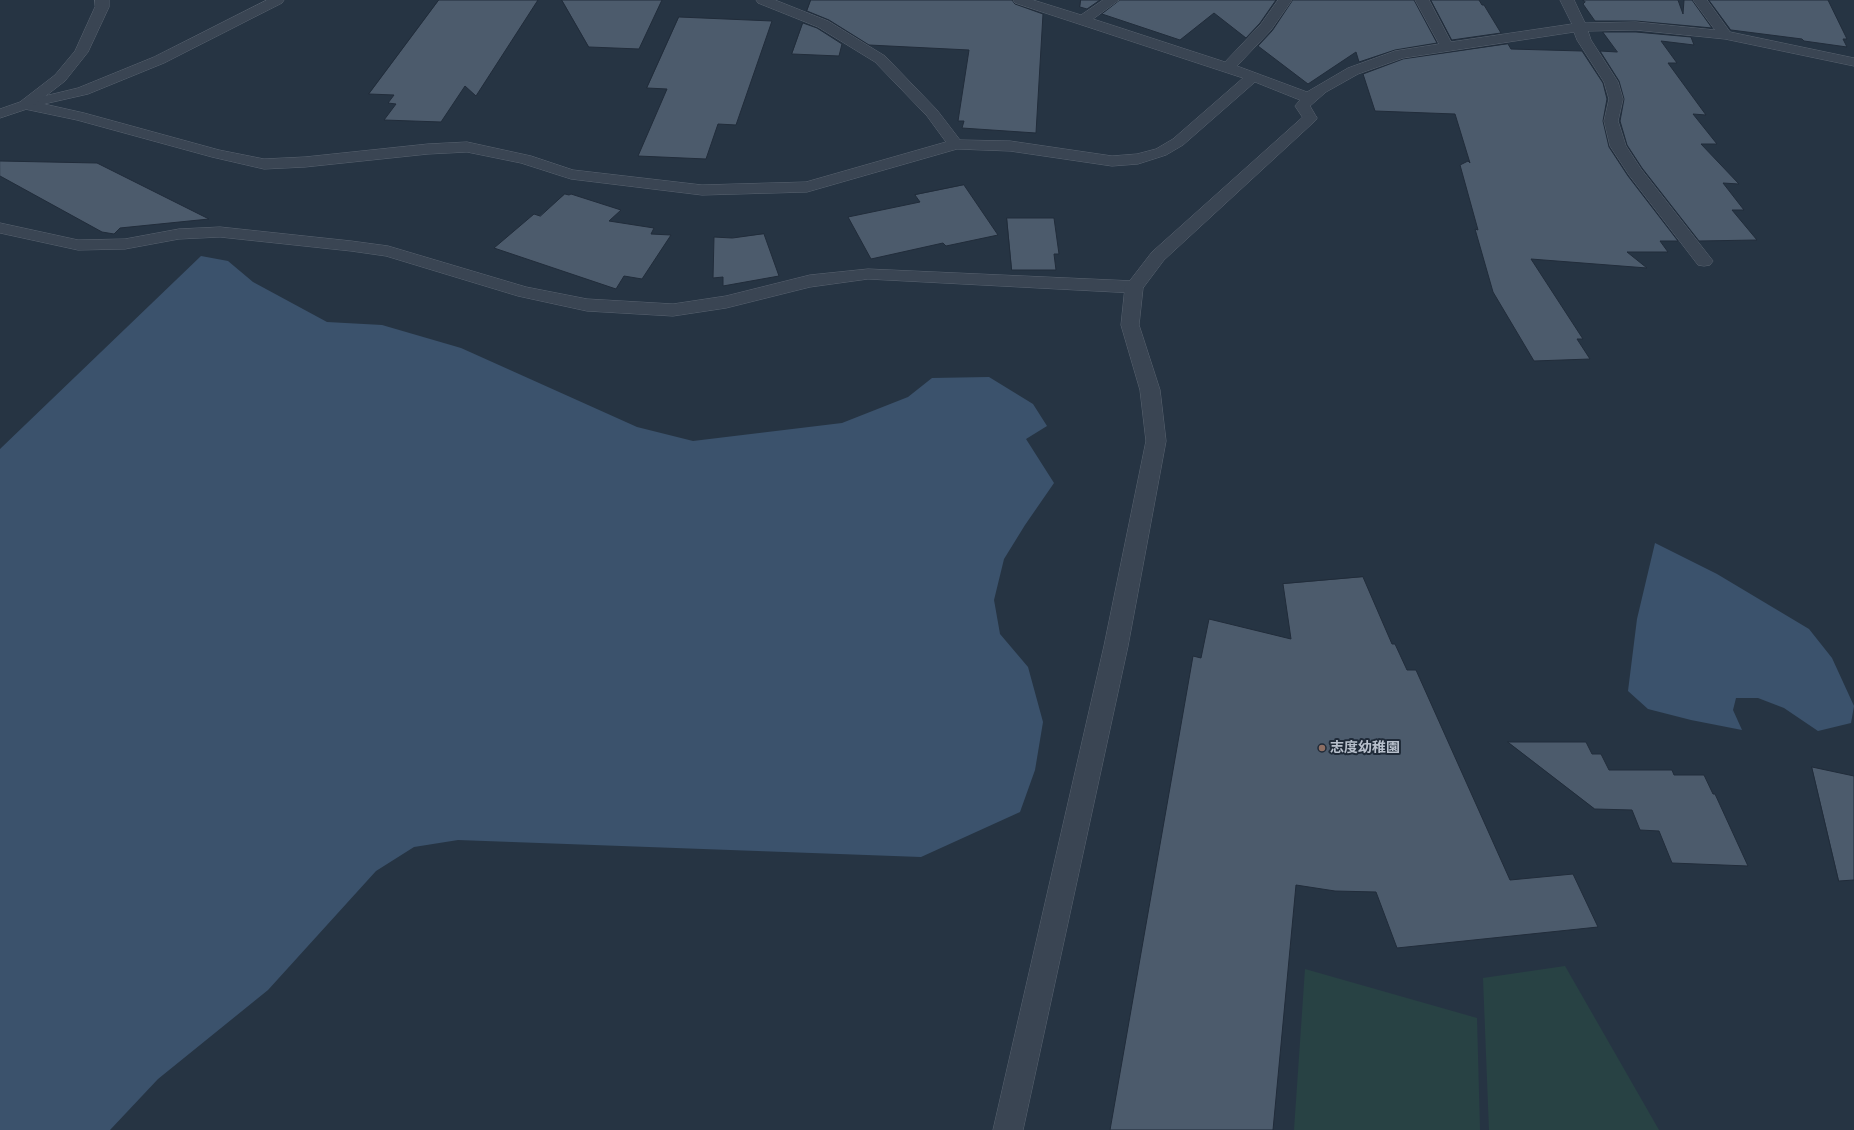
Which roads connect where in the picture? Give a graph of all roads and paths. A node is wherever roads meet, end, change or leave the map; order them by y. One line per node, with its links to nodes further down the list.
1 (102, 0): 17 (street)
2 (277, 0): 17 (street)
3 (763, 0): 20 (street)
4 (1020, 0): 10 (street)
5 (1112, 0): 10 (street)
6 (1285, 0): 15 (street)
7 (1422, 0): 13 (street)
8 (1567, 0): 11 (street)
9 (1700, 0): 12 (street)
10 (1083, 20): 15 (street)
11 (1580, 27): 12 (street); 13 (street); 22 (street)
12 (1725, 35): 14 (street)
13 (1447, 48): 18 (street)
14 (1854, 62)
15 (1228, 67): 16 (street)
16 (1252, 77): 18 (street); 20 (street)
17 (25, 105): 19 (street); 20 (street)
18 (1309, 108): 23 (street)
19 (0, 114)
20 (956, 144)
21 (0, 228): 23 (street)
22 (1704, 260)
23 (1134, 287): 24 (street)
24 (1008, 1130)

